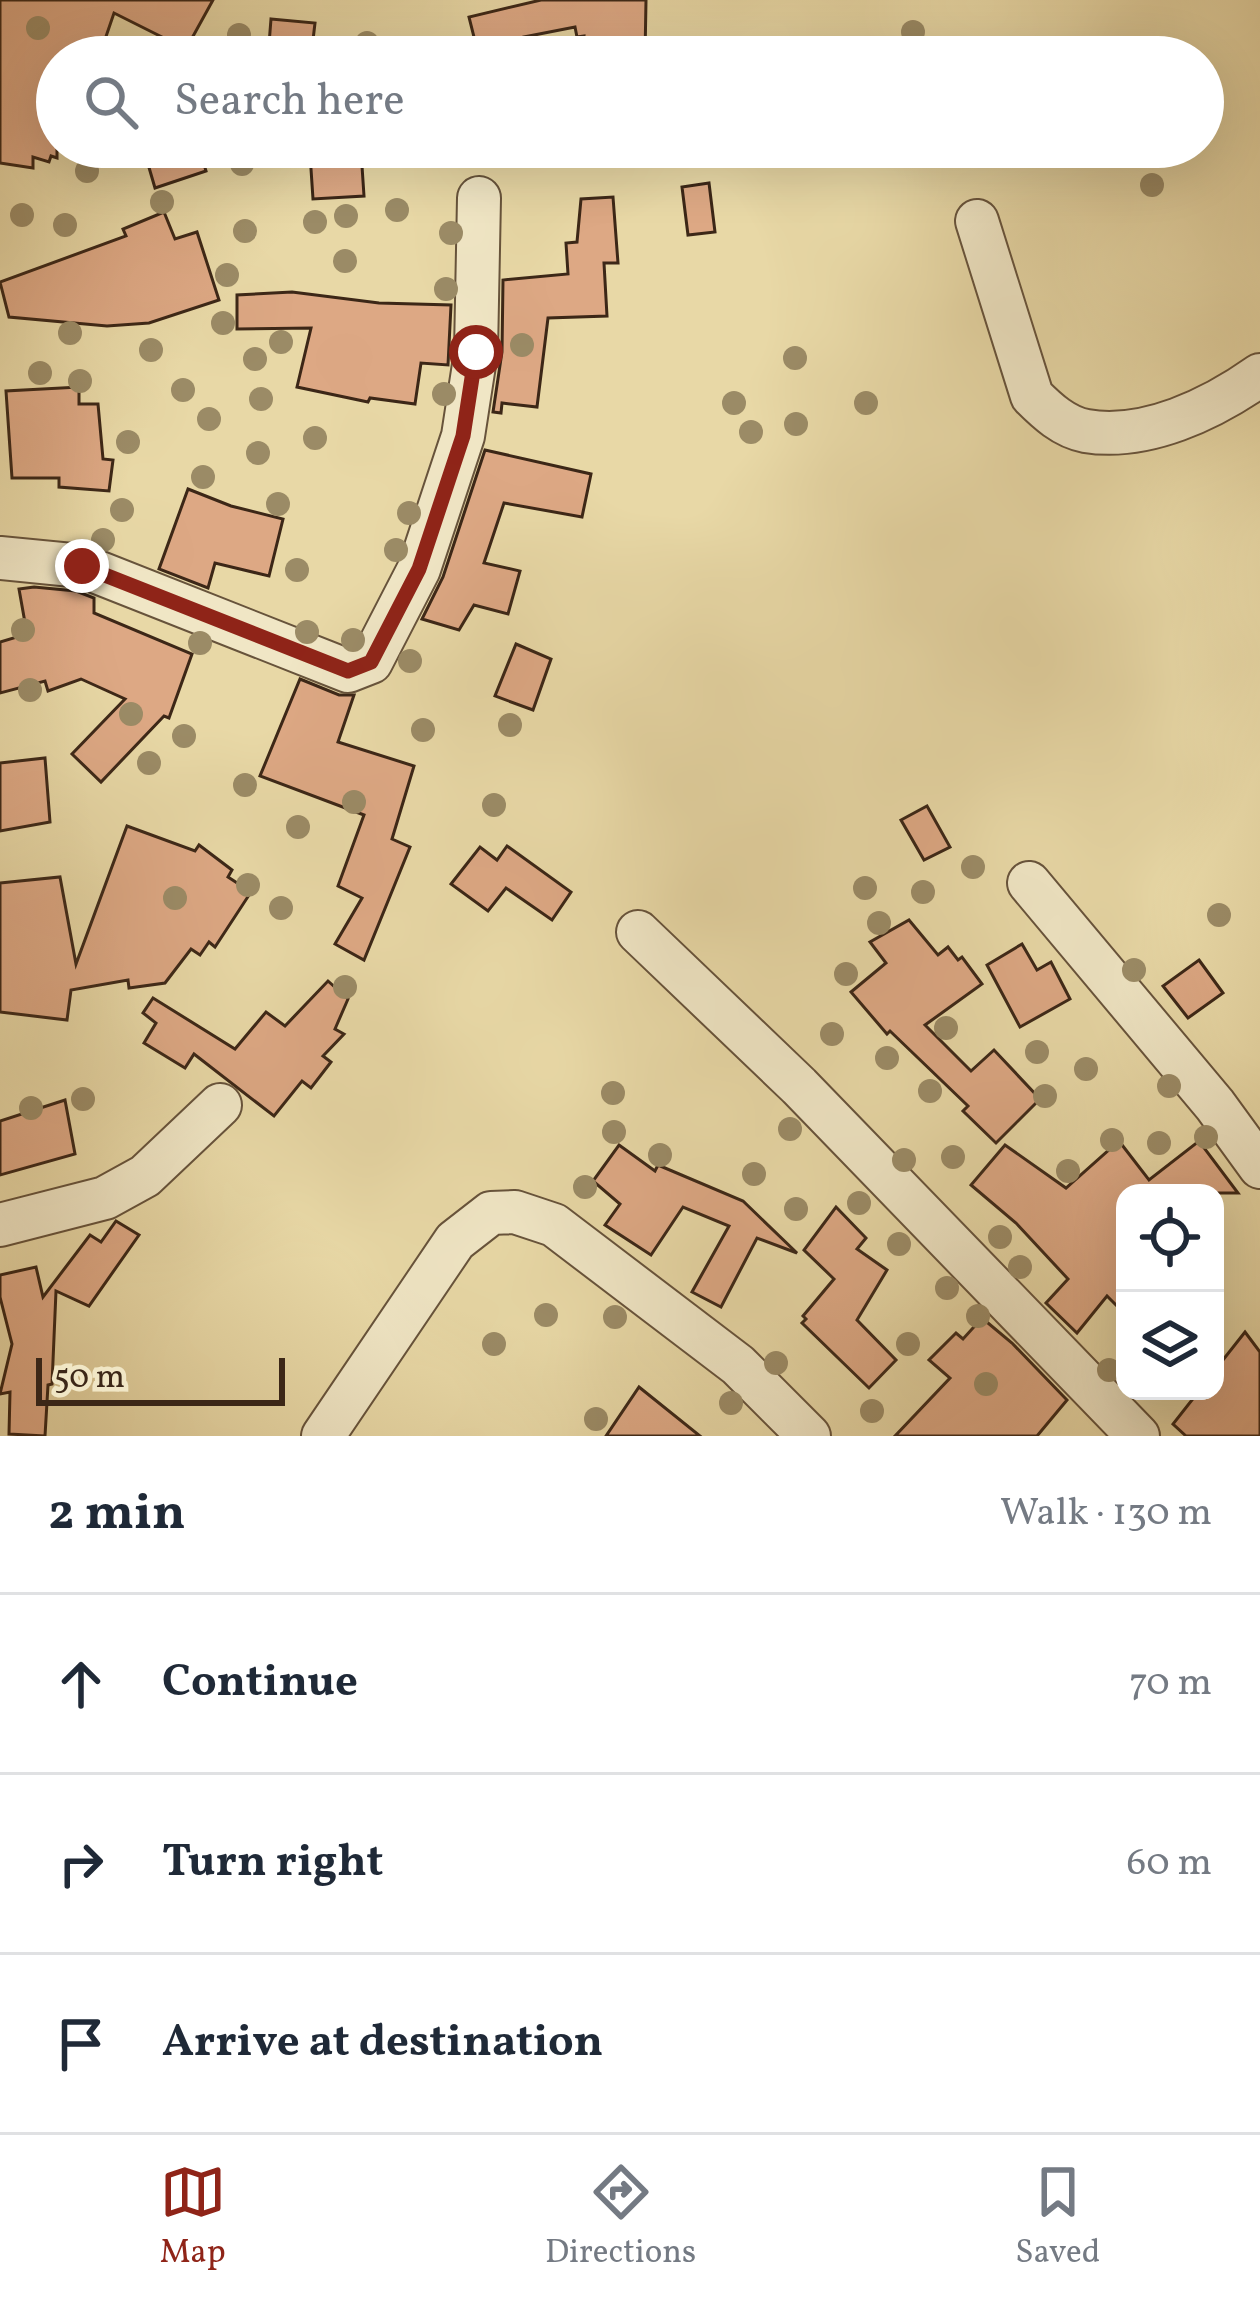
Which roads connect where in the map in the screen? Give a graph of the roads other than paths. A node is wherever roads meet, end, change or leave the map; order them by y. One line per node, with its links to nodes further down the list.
1 (479, 198): 4 (street)
2 (977, 221): 3 (street)
3 (1260, 375)
4 (0, 558)
5 (1029, 883): 8 (street)
6 (638, 932): 12 (street)
7 (220, 1105): 9 (street)
8 (1260, 1167)
9 (0, 1225)
10 (323, 1436): 11 (street)
11 (809, 1436)
12 (1138, 1436)

